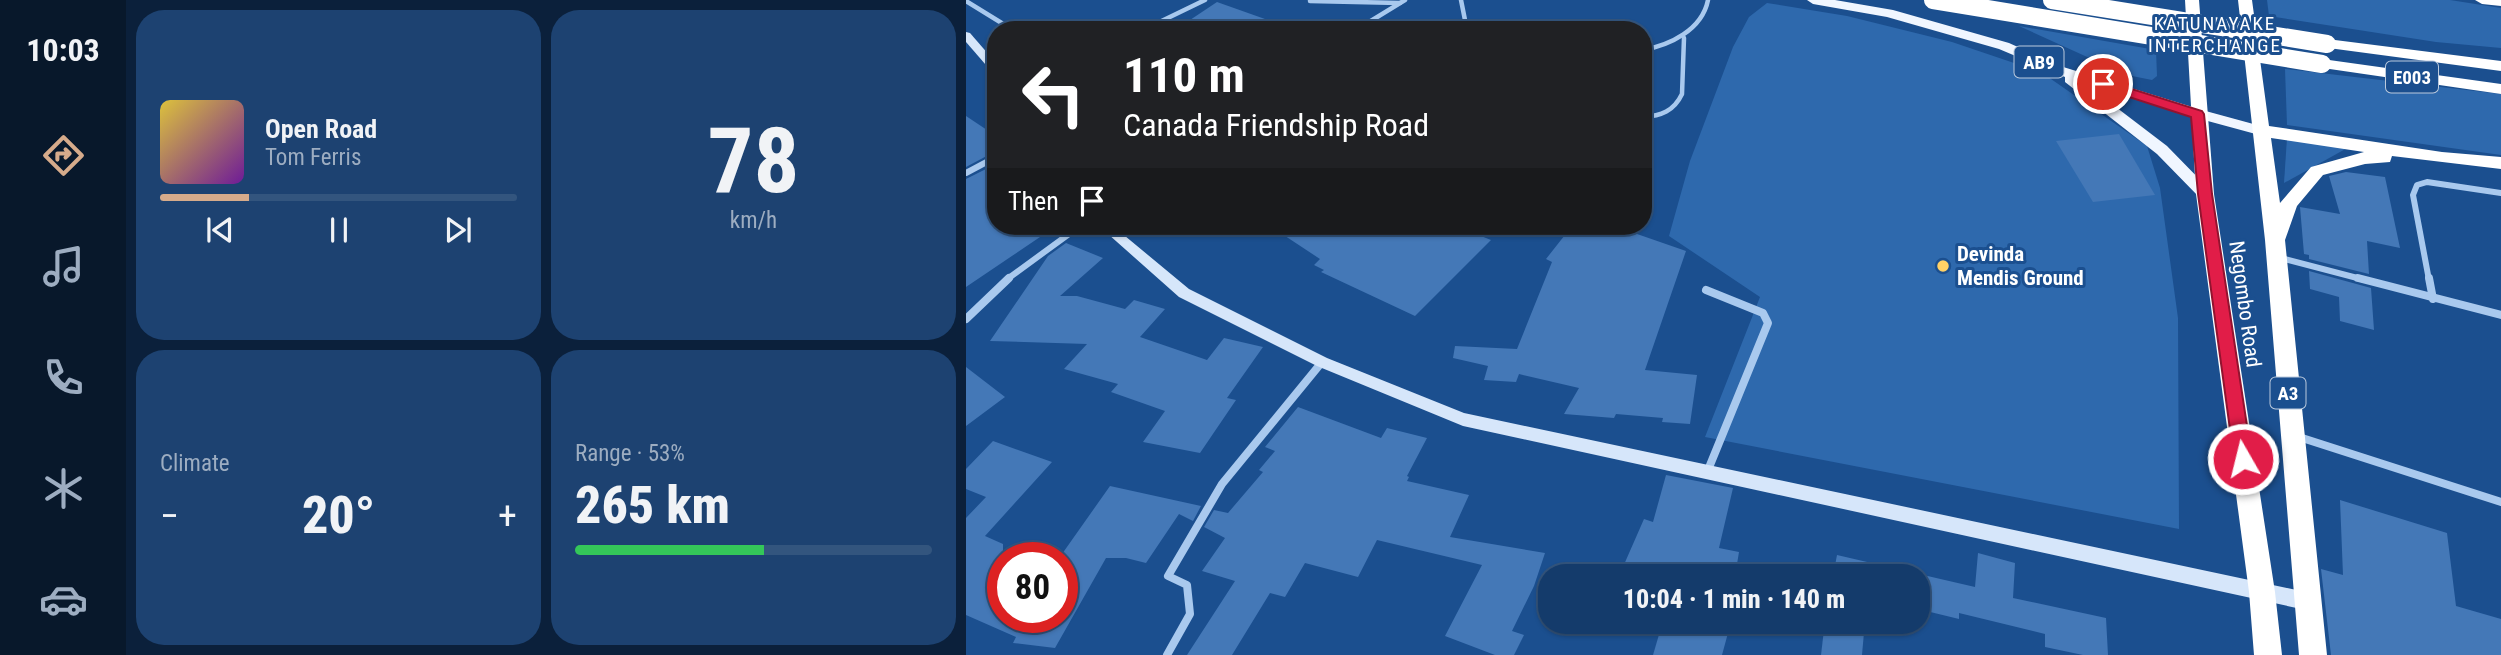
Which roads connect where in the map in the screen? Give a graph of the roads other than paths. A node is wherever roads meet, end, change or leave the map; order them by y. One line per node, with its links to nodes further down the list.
1 (1206, 0): 16 (lane)
2 (1405, 0): 14 (lane)
3 (1461, 0): 18 (lane)
4 (1708, 0): 20 (lane)
5 (1813, 0): 24 (main road, AB9)
6 (1933, 0): 25 (highway, E003, bridge)
7 (2052, 0): 23 (highway, E003, bridge)
8 (2192, 0): 26 (highway, Negombo Road)
9 (2245, 0): 28 (highway, Negombo Road / A3)
10 (2482, 0): 13 (highway)
11 (966, 1): 15 (lane)
12 (1310, 1): 14 (lane)
13 (2501, 2)
14 (1400, 3): 17 (lane)
15 (998, 21)
16 (1162, 21)
17 (1371, 21)
18 (1465, 21)
19 (966, 35): 22 (street)
20 (1684, 38): 21 (lane); 27 (lane)
21 (1652, 49)
22 (987, 60)
23 (2501, 66)
24 (2055, 69): 26 (main road, AB9); 34 (main road)
25 (2501, 89)
26 (2198, 114): 28 (main road, AB9); 34 (highway, Negombo Road)
27 (1652, 117)
28 (2263, 131): 29 (highway); 37 (highway, Negombo Road / A3)
29 (2442, 158): 31 (highway); 37 (highway)
30 (987, 162): 32 (street)
31 (2501, 163)
32 (966, 173)
33 (2501, 193): 39 (street)
34 (2205, 194): 46 (highway, Negombo Road)
35 (1068, 235): 41 (street)
36 (1116, 235): 42 (street)
37 (2276, 248): 39 (street); 43 (highway, Negombo Road / A3)
38 (1706, 290): 44 (street)
39 (2433, 299): 40 (street)
40 (2501, 316)
41 (966, 318)
42 (1322, 362): 44 (street); 48 (street)
43 (2291, 435): 45 (street); 47 (highway, Negombo Road / A3)
44 (1708, 470): 46 (street)
45 (2501, 502)
46 (2262, 592): 47 (street); 49 (highway, Negombo Road)
47 (2306, 601): 50 (highway, Negombo Road / A3)
48 (1167, 655)
49 (2268, 655)
50 (2312, 655)

